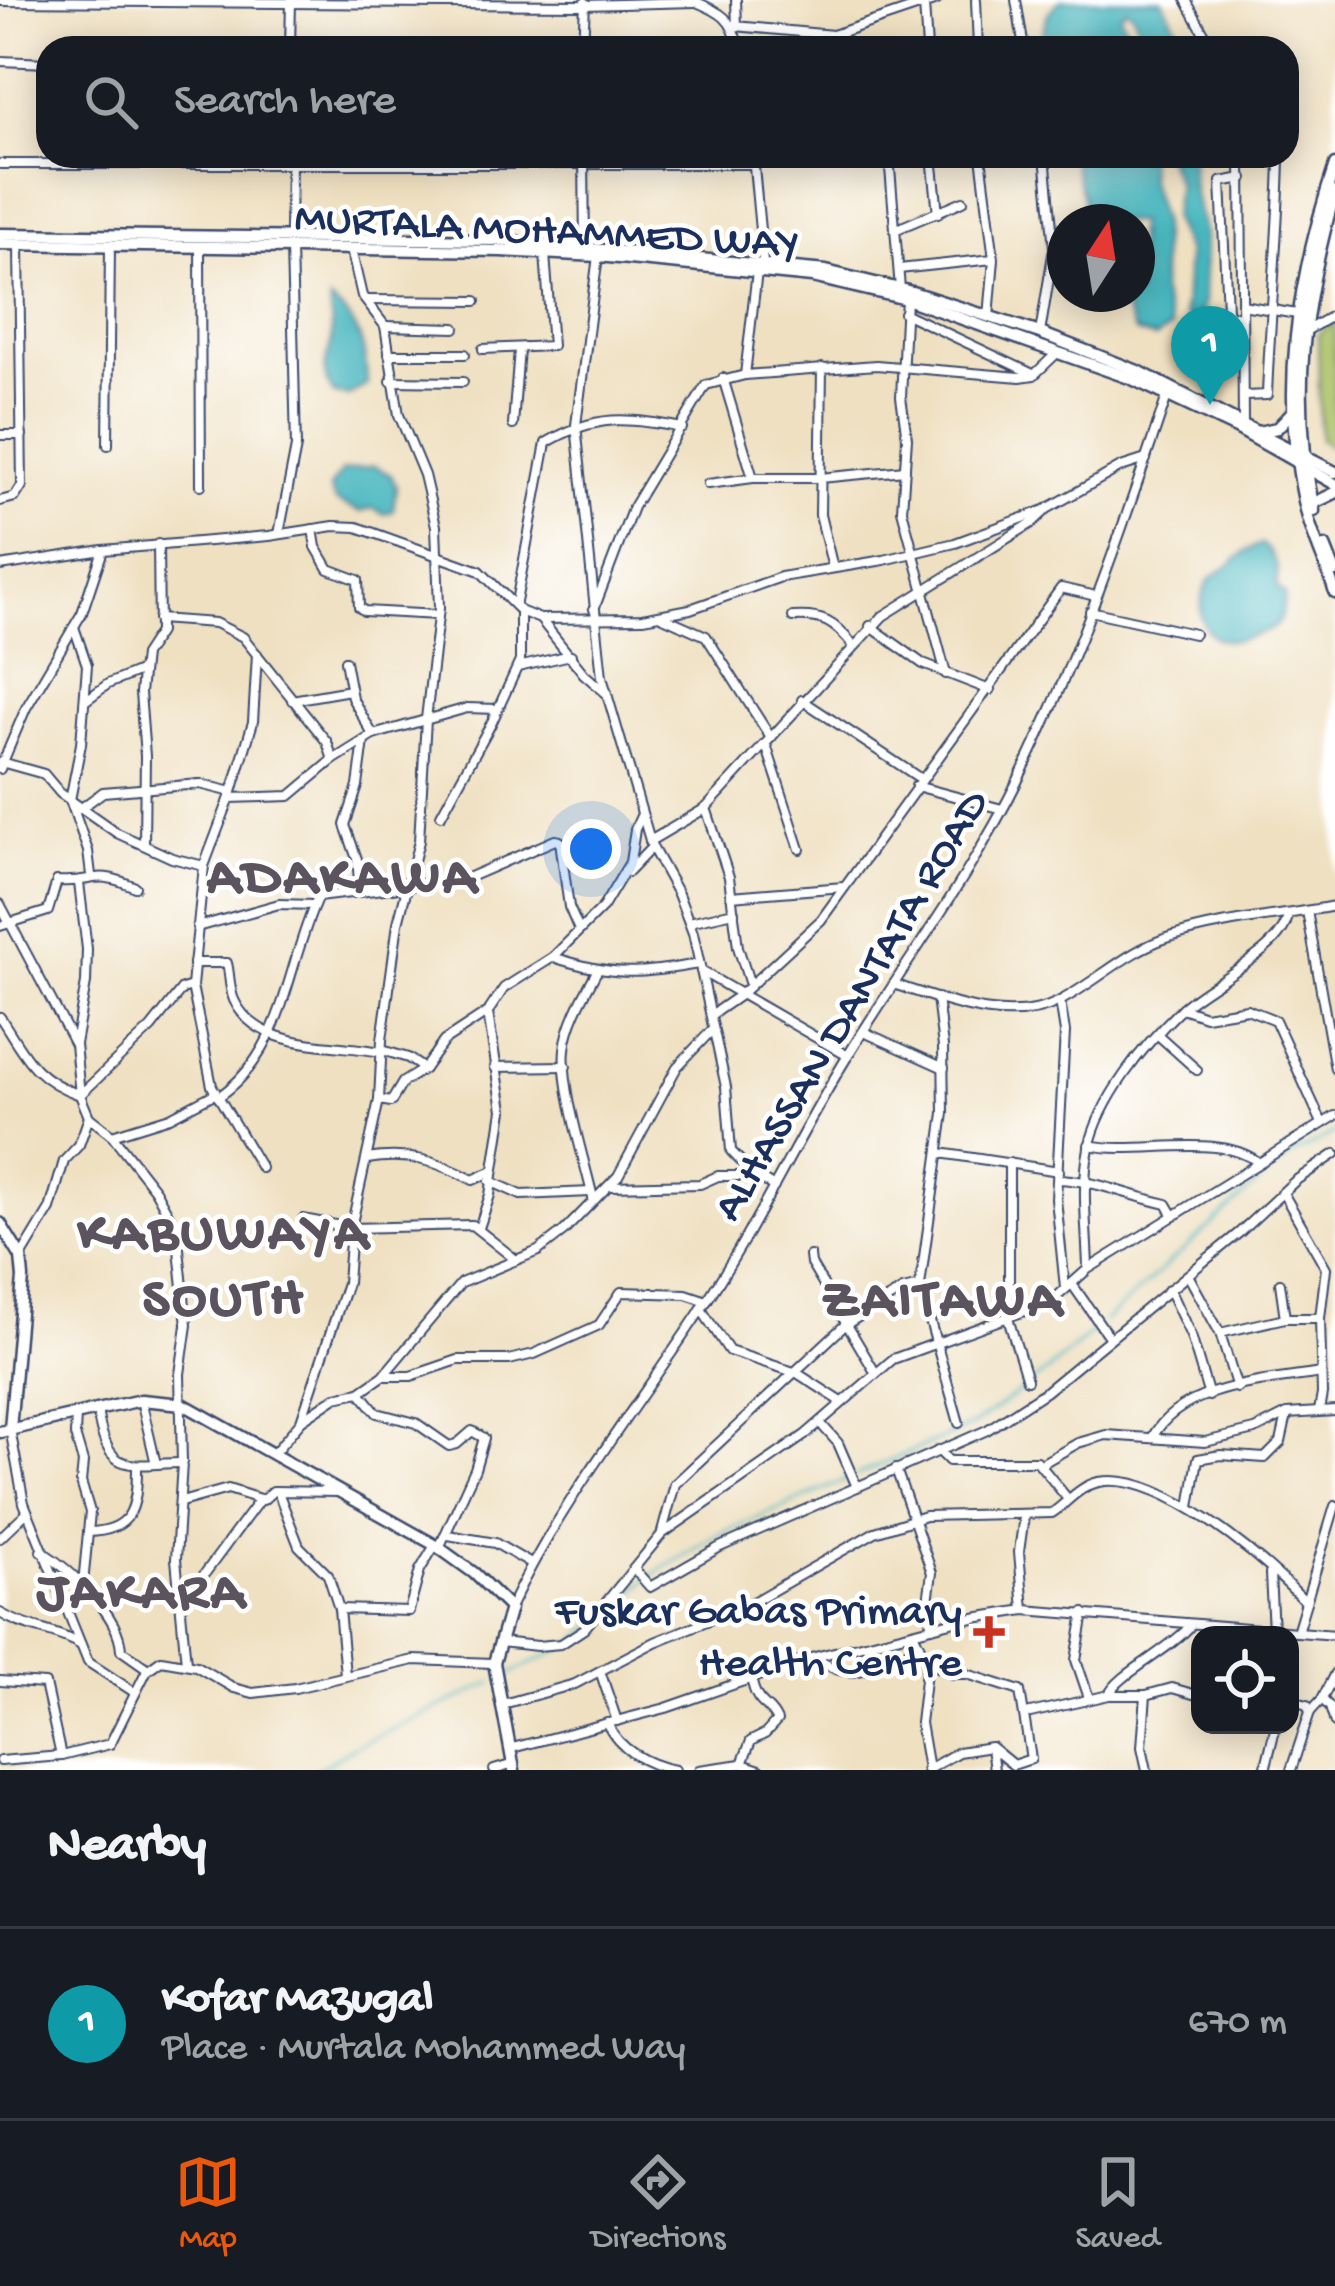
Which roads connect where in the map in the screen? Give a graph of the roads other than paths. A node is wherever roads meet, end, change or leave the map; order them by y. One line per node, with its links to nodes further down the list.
1 (726, 0): 13 (street)
2 (736, 0): 14 (street)
3 (938, 0): 12 (street)
4 (976, 0): 20 (street)
5 (1016, 0): 21 (street)
6 (1186, 0): 22 (street)
7 (0, 1): 8 (street)
8 (179, 1): 10 (street)
9 (694, 1): 11 (street); 13 (street)
10 (291, 2): 11 (street); 16 (street)
11 (585, 2): 17 (street)
12 (924, 5): 15 (street); 19 (street)
13 (725, 16): 14 (street)
14 (736, 26): 15 (street); 18 (street)
15 (833, 35)
16 (290, 36)
17 (584, 36)
18 (737, 36)
19 (925, 36)
20 (978, 36)
21 (1022, 36)
22 (1206, 36)
23 (0, 61): 24 (street)
24 (36, 62)
25 (0, 164): 26 (street)
26 (36, 164)
27 (1335, 165): 61 (main road)
28 (291, 168): 43 (street)
29 (584, 168): 49 (street)
30 (754, 168): 53 (street)
31 (890, 168): 41 (street)
32 (933, 168): 40 (street)
33 (983, 168): 52 (street)
34 (1046, 168): 68 (street)
35 (1242, 168): 37 (street)
36 (1280, 168): 59 (street)
37 (1243, 178): 58 (street); 63 (street)
38 (1335, 191): 67 (main road)
39 (963, 201): 40 (street)
40 (938, 213): 41 (street)
41 (897, 229): 54 (street)
42 (0, 234): 43 (main road, MURTALA MOHAMMED WAY)
43 (291, 241): 47 (main road, MURTALA MOHAMMED WAY); 48 (main road, MURTALA MOHAMMED WAY); 49 (main road, MURTALA MOHAMMED WAY); 106 (street)
44 (0, 244): 45 (main road, MURTALA MOHAMMED WAY)
45 (19, 244): 46 (main road, MURTALA MOHAMMED WAY); 90 (street)
46 (110, 244): 47 (main road, MURTALA MOHAMMED WAY); 91 (street)
47 (200, 244): 100 (street)
48 (351, 247): 50 (main road, MURTALA MOHAMMED WAY); 56 (street)
49 (585, 247): 53 (main road, MURTALA MOHAMMED WAY)
50 (545, 254): 51 (main road, MURTALA MOHAMMED WAY); 70 (street)
51 (598, 256): 53 (main road, MURTALA MOHAMMED WAY); 86 (street)
52 (994, 259): 54 (street); 64 (street)
53 (760, 266): 55 (main road, MURTALA MOHAMMED WAY); 76 (street)
54 (899, 269): 55 (street)
55 (903, 294): 60 (street); 64 (main road, MURTALA MOHAMMED WAY); 71 (main road, MURTALA MOHAMMED WAY)
56 (366, 300): 57 (street); 65 (street)
57 (476, 301)
58 (1242, 305): 59 (street); 63 (street)
59 (1270, 308): 61 (street); 82 (street)
60 (904, 314): 74 (street); 77 (street)
61 (1297, 314): 83 (main road)
62 (1335, 314): 67 (street)
63 (1241, 316): 82 (street)
64 (989, 317): 68 (main road, MURTALA MOHAMMED WAY)
65 (385, 326): 66 (street); 72 (street)
66 (455, 328)
67 (1302, 332): 93 (main road)
68 (1040, 333): 81 (main road, MURTALA MOHAMMED WAY)
69 (483, 349): 70 (street)
70 (519, 349): 85 (street)
71 (1058, 352): 77 (street); 81 (main road, MURTALA MOHAMMED WAY)
72 (389, 354): 73 (street); 79 (street)
73 (465, 354)
74 (902, 367): 75 (street); 77 (street); 94 (street)
75 (822, 368): 76 (street); 97 (street)
76 (745, 374): 78 (street)
77 (1034, 375)
78 (723, 378): 87 (street); 96 (street)
79 (391, 381): 80 (street); 110 (street)
80 (463, 382)
81 (1170, 390): 84 (main road, MURTALA MOHAMMED WAY); 92 (street, ALHASSAN DANTATA ROAD); 93 (main road, MURTALA MOHAMMED WAY)
82 (1244, 396): 84 (street)
83 (1293, 411): 88 (main road); 93 (main road)
84 (1243, 423): 88 (main road, MURTALA MOHAMMED WAY)
85 (513, 425)
86 (576, 425): 87 (street); 117 (street); 119 (street)
87 (682, 428): 119 (street)
88 (1258, 432): 93 (main road, MURTALA MOHAMMED WAY)
89 (0, 435): 90 (street)
90 (22, 435): 102 (street)
91 (108, 446)
92 (1146, 459): 104 (street); 116 (street, ALHASSAN DANTATA ROAD)
93 (1303, 460): 95 (main road, MURTALA MOHAMMED WAY); 99 (main road, MURTALA MOHAMMED WAY); 103 (main road); 114 (main road)
94 (905, 470): 97 (street); 109 (street)
95 (1335, 472)
96 (753, 478): 97 (street); 98 (street)
97 (820, 478): 112 (street)
98 (708, 484)
99 (1335, 484)
100 (201, 485)
101 (1335, 494): 103 (main road)
102 (0, 501)
103 (1312, 504): 113 (main road)
104 (1046, 510): 109 (street); 115 (street)
105 (313, 529): 106 (street); 110 (street); 120 (street)
106 (279, 534): 107 (street)
107 (158, 544): 108 (street); 123 (street)
108 (103, 550): 111 (street); 126 (street)
109 (913, 554): 112 (street); 115 (street)
110 (439, 557): 117 (street); 120 (street)
111 (0, 566)
112 (833, 568): 121 (street)
113 (1335, 571)
114 (1335, 593)
115 (922, 594): 125 (street); 134 (street)
116 (1096, 596): 118 (street, ALHASSAN DANTATA ROAD); 136 (street)
117 (518, 607): 124 (street); 132 (street)
118 (1090, 611): 127 (street); 153 (street, ALHASSAN DANTATA ROAD)
119 (593, 614): 121 (street); 124 (street); 137 (street)
120 (438, 615): 142 (street)
121 (660, 616): 144 (street)
122 (793, 617): 128 (street)
123 (158, 619): 129 (street); 133 (street)
124 (540, 619): 130 (street)
125 (870, 626): 128 (street); 134 (street)
126 (74, 627): 140 (street); 146 (street)
127 (1194, 634)
128 (853, 645): 139 (street)
129 (257, 654): 138 (street); 149 (street)
130 (571, 655): 132 (street); 137 (street)
131 (345, 661): 135 (street)
132 (517, 668): 141 (street)
133 (142, 670): 140 (street); 148 (street)
134 (946, 674): 136 (street)
135 (350, 690): 138 (street); 143 (street)
136 (990, 690): 147 (street)
137 (606, 694): 154 (street)
138 (292, 700): 145 (street)
139 (802, 700): 144 (street); 147 (street)
140 (84, 702): 150 (street)
141 (497, 709): 142 (street); 155 (street)
142 (425, 719): 143 (street); 163 (street)
143 (369, 737): 145 (street); 166 (street)
144 (769, 742): 151 (street); 158 (street)
145 (333, 760): 149 (street)
146 (1, 764): 150 (street)
147 (918, 783): 153 (street); 165 (street)
148 (146, 788): 149 (street); 152 (street); 157 (street)
149 (231, 795): 159 (street)
150 (70, 800): 152 (street); 160 (street)
151 (706, 808): 156 (street); 167 (street)
152 (80, 809): 157 (street)
153 (1002, 809): 183 (street, ALHASSAN DANTATA ROAD)
154 (642, 814): 156 (street); 161 (street)
155 (440, 815)
156 (651, 844): 161 (street); 174 (street)
157 (144, 845): 159 (street)
158 (800, 850)
159 (204, 866): 176 (street)
160 (91, 875): 162 (street); 164 (street)
161 (622, 878): 177 (street)
162 (79, 883): 175 (street); 196 (street)
163 (409, 884): 166 (street); 177 (street); 197 (street)
164 (135, 887)
165 (845, 887): 167 (street); 182 (street)
166 (360, 891): 169 (street)
167 (731, 896): 172 (street)
168 (0, 904): 175 (street)
169 (314, 904): 176 (street); 194 (street)
170 (1335, 906): 171 (street)
171 (1306, 911): 173 (street); 204 (street)
172 (734, 912): 174 (street); 182 (street)
173 (1288, 914): 187 (street); 188 (street)
174 (688, 922): 180 (street)
175 (4, 924): 196 (street)
176 (197, 927): 179 (street)
177 (579, 930): 178 (street)
178 (553, 957): 181 (street); 189 (street)
179 (194, 963): 184 (street); 194 (street)
180 (700, 967): 181 (street); 185 (street); 190 (street)
181 (597, 971): 199 (street)
182 (750, 985): 185 (street)
183 (896, 985): 186 (street); 193 (street, ALHASSAN DANTATA ROAD)
184 (192, 986): 205 (street); 206 (street)
185 (740, 995): 190 (street); 198 (street)
186 (937, 998): 187 (street); 201 (street)
187 (1060, 1001): 219 (street)
188 (1182, 1008): 195 (street); 210 (street)
189 (488, 1012): 200 (street); 202 (street)
190 (711, 1016): 192 (street)
191 (0, 1017): 205 (street)
192 (713, 1029): 221 (street); 223 (street)
193 (864, 1032): 198 (street, ALHASSAN DANTATA ROAD); 201 (street)
194 (272, 1033): 197 (street); 206 (street)
195 (1158, 1036): 203 (street); 212 (street)
196 (75, 1044): 205 (street)
197 (381, 1051): 202 (street); 207 (street)
198 (848, 1056): 224 (street, ALHASSAN DANTATA ROAD)
199 (566, 1066): 200 (street); 226 (street)
200 (495, 1067): 220 (street)
201 (944, 1067): 213 (street)
202 (424, 1069): 207 (street)
203 (1196, 1070)
204 (1335, 1070)
205 (80, 1095): 209 (street)
206 (217, 1095): 211 (street); 218 (street)
207 (379, 1100): 215 (street)
208 (1335, 1116): 210 (street)
209 (89, 1117): 211 (street); 233 (street)
210 (1322, 1124): 216 (street)
211 (112, 1135): 259 (street)
212 (1089, 1145): 216 (street); 222 (street)
213 (940, 1154): 217 (street); 238 (street)
214 (1335, 1154): 225 (street)
215 (367, 1159): 220 (street); 230 (street)
216 (1259, 1162): 227 (street)
217 (1009, 1163): 219 (street); 242 (street)
218 (261, 1168)
219 (1058, 1175): 222 (street); 239 (street)
220 (490, 1176): 226 (street); 231 (street)
221 (757, 1176): 223 (street); 224 (street)
222 (1086, 1180): 227 (street); 235 (street)
223 (608, 1186): 226 (street)
224 (774, 1187): 241 (street, ALHASSAN DANTATA ROAD)
225 (1283, 1192): 236 (street); 244 (street)
226 (592, 1195): 234 (street)
227 (1174, 1216): 235 (street)
228 (303, 1219): 230 (street)
229 (0, 1222): 233 (main road)
230 (351, 1228): 231 (street); 265 (street)
231 (479, 1228): 234 (street)
232 (810, 1256): 245 (street)
233 (20, 1257): 268 (main road)
234 (516, 1260): 252 (street)
235 (1088, 1269): 239 (street)
236 (1188, 1275): 240 (street); 246 (street)
237 (1280, 1283): 243 (street)
238 (920, 1286): 245 (street); 248 (street)
239 (1069, 1287): 242 (street); 247 (street)
240 (1169, 1289): 247 (street); 256 (street)
241 (704, 1305): 251 (street); 252 (street); 294 (street, ALHASSAN DANTATA ROAD)
242 (1008, 1315): 248 (street); 253 (street)
243 (1285, 1318): 244 (street); 246 (street)
244 (1320, 1318): 250 (street)
245 (845, 1325): 249 (street); 251 (street)
246 (1220, 1334): 254 (street)
247 (1107, 1335): 270 (street)
248 (934, 1342): 249 (street); 267 (street)
249 (875, 1372): 258 (street)
250 (1321, 1372): 254 (street); 261 (street)
251 (797, 1373): 258 (street); 290 (street)
252 (383, 1376): 255 (street)
253 (1028, 1380)
254 (1238, 1388): 256 (street)
255 (360, 1392): 265 (street); 289 (street)
256 (1209, 1396): 269 (street)
257 (141, 1400): 259 (main road); 260 (main road); 273 (street)
258 (842, 1402): 266 (street)
259 (183, 1404): 271 (main road); 272 (street)
260 (98, 1410): 264 (main road); 275 (street)
261 (1319, 1411): 262 (street); 263 (street)
262 (1335, 1411)
263 (1287, 1414): 269 (street); 284 (street)
264 (76, 1415): 268 (main road); 288 (street)
265 (301, 1421): 271 (street)
266 (820, 1423): 277 (street); 290 (street)
267 (959, 1423)
268 (5, 1431): 285 (street)
269 (1152, 1438): 274 (street)
270 (938, 1450): 274 (street); 276 (street)
271 (274, 1453): 279 (main road)
272 (182, 1463): 273 (street); 282 (street)
273 (156, 1464): 275 (street)
274 (1041, 1464): 280 (street)
275 (137, 1468): 288 (street)
276 (896, 1469): 277 (street); 287 (street)
277 (854, 1481): 295 (street)
278 (278, 1492): 279 (street); 281 (street); 301 (street)
279 (340, 1492): 292 (main road)
280 (1067, 1498): 284 (street); 286 (street)
281 (260, 1499): 282 (street); 297 (street)
282 (181, 1502): 318 (street)
283 (1335, 1506): 299 (street)
284 (1190, 1507): 296 (street)
285 (27, 1512): 291 (street); 293 (street)
286 (1024, 1516): 287 (street); 302 (street)
287 (913, 1519): 309 (street); 321 (street)
288 (88, 1532): 298 (street)
289 (448, 1534): 292 (street); 294 (street)
290 (662, 1534): 295 (street)
291 (0, 1538)
292 (437, 1546): 300 (main road); 301 (street)
293 (40, 1550): 298 (street); 314 (street)
294 (531, 1564): 300 (street, ALHASSAN DANTATA ROAD)
295 (634, 1569): 313 (street)
296 (1270, 1573): 299 (street); 307 (street)
297 (203, 1576)
298 (83, 1584): 319 (street)
299 (1306, 1602): 308 (street)
300 (510, 1608): 313 (main road)
301 (339, 1609): 323 (street)
302 (1024, 1610): 303 (street); 309 (street)
303 (1084, 1612): 305 (street); 331 (street)
304 (0, 1613): 314 (street)
305 (1192, 1624): 306 (street); 328 (street)
306 (1215, 1626)
307 (1274, 1626)
308 (1295, 1626)
309 (932, 1627): 310 (street)
310 (913, 1632): 315 (street); 316 (street)
311 (1299, 1633): 312 (street)
312 (1335, 1635)
313 (500, 1642): 320 (main road)
314 (82, 1646): 326 (street)
315 (918, 1648): 316 (street); 317 (street)
316 (814, 1657): 324 (street)
317 (927, 1662): 336 (street); 347 (street)
318 (185, 1663): 319 (street); 323 (street)
319 (148, 1669): 326 (street)
320 (495, 1670): 323 (street); 330 (main road)
321 (600, 1671): 330 (street); 337 (street)
322 (1335, 1673): 332 (street)
323 (345, 1675)
324 (751, 1677): 337 (street); 344 (street)
325 (0, 1681): 342 (street)
326 (134, 1692): 342 (street)
327 (1191, 1693): 329 (street)
328 (1109, 1695): 329 (street); 331 (street)
329 (1146, 1695): 353 (street)
330 (501, 1698): 340 (main road)
331 (1089, 1698): 336 (street)
332 (1322, 1699): 334 (street); 335 (street)
333 (1299, 1703): 335 (street)
334 (1334, 1706): 338 (street)
335 (1310, 1712): 355 (street)
336 (1026, 1714): 341 (street)
337 (612, 1722): 340 (street); 349 (street)
338 (1335, 1724)
339 (1274, 1734): 354 (street)
340 (512, 1748): 345 (main road)
341 (991, 1748): 347 (street); 352 (street)
342 (62, 1756): 343 (street)
343 (0, 1761)
344 (742, 1764): 346 (street); 351 (street)
345 (514, 1767): 348 (street)
346 (711, 1769): 350 (street)
347 (927, 1769)
348 (494, 1770)
349 (675, 1770)
350 (699, 1770)
351 (760, 1770)
352 (994, 1770)
353 (1147, 1770)
354 (1265, 1770)
355 (1292, 1770)

